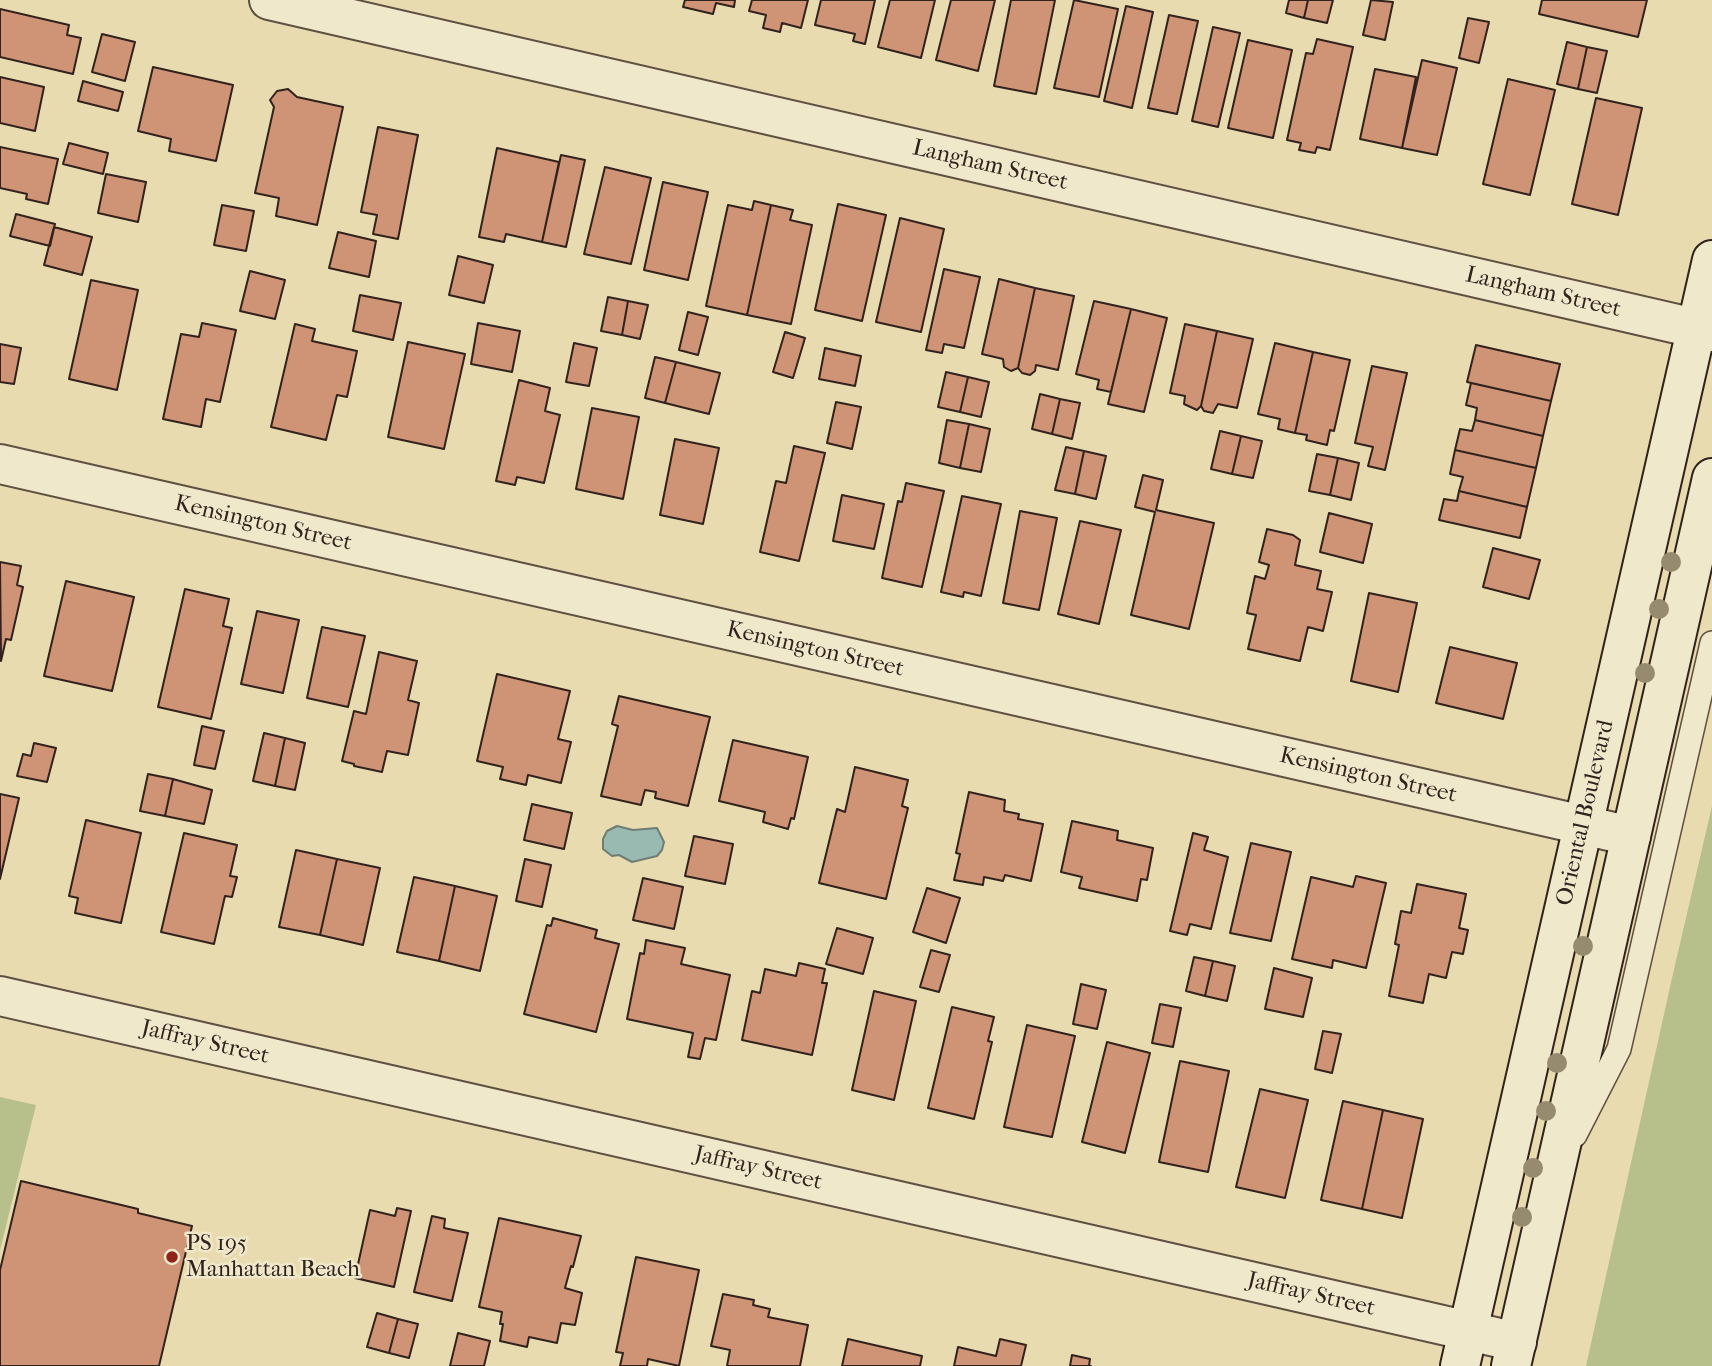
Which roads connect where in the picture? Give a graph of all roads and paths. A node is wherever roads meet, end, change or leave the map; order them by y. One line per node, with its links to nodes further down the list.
1 (269, 0): 3 (street, Langham Street)
2 (1712, 260): 3 (street, Oriental Boulevard)
3 (1704, 330): 7 (street, Oriental Boulevard)
4 (0, 464): 7 (street, Kensington Street)
5 (1712, 478): 8 (street)
6 (1712, 643): 10 (lane)
7 (1583, 825): 8 (street, Kensington Street); 11 (street, Oriental Boulevard)
8 (1631, 836): 10 (street)
9 (0, 996): 11 (street, Jaffray Street)
10 (1553, 1178): 12 (street)
11 (1464, 1348): 12 (street, Jaffray Street)
12 (1514, 1354)

